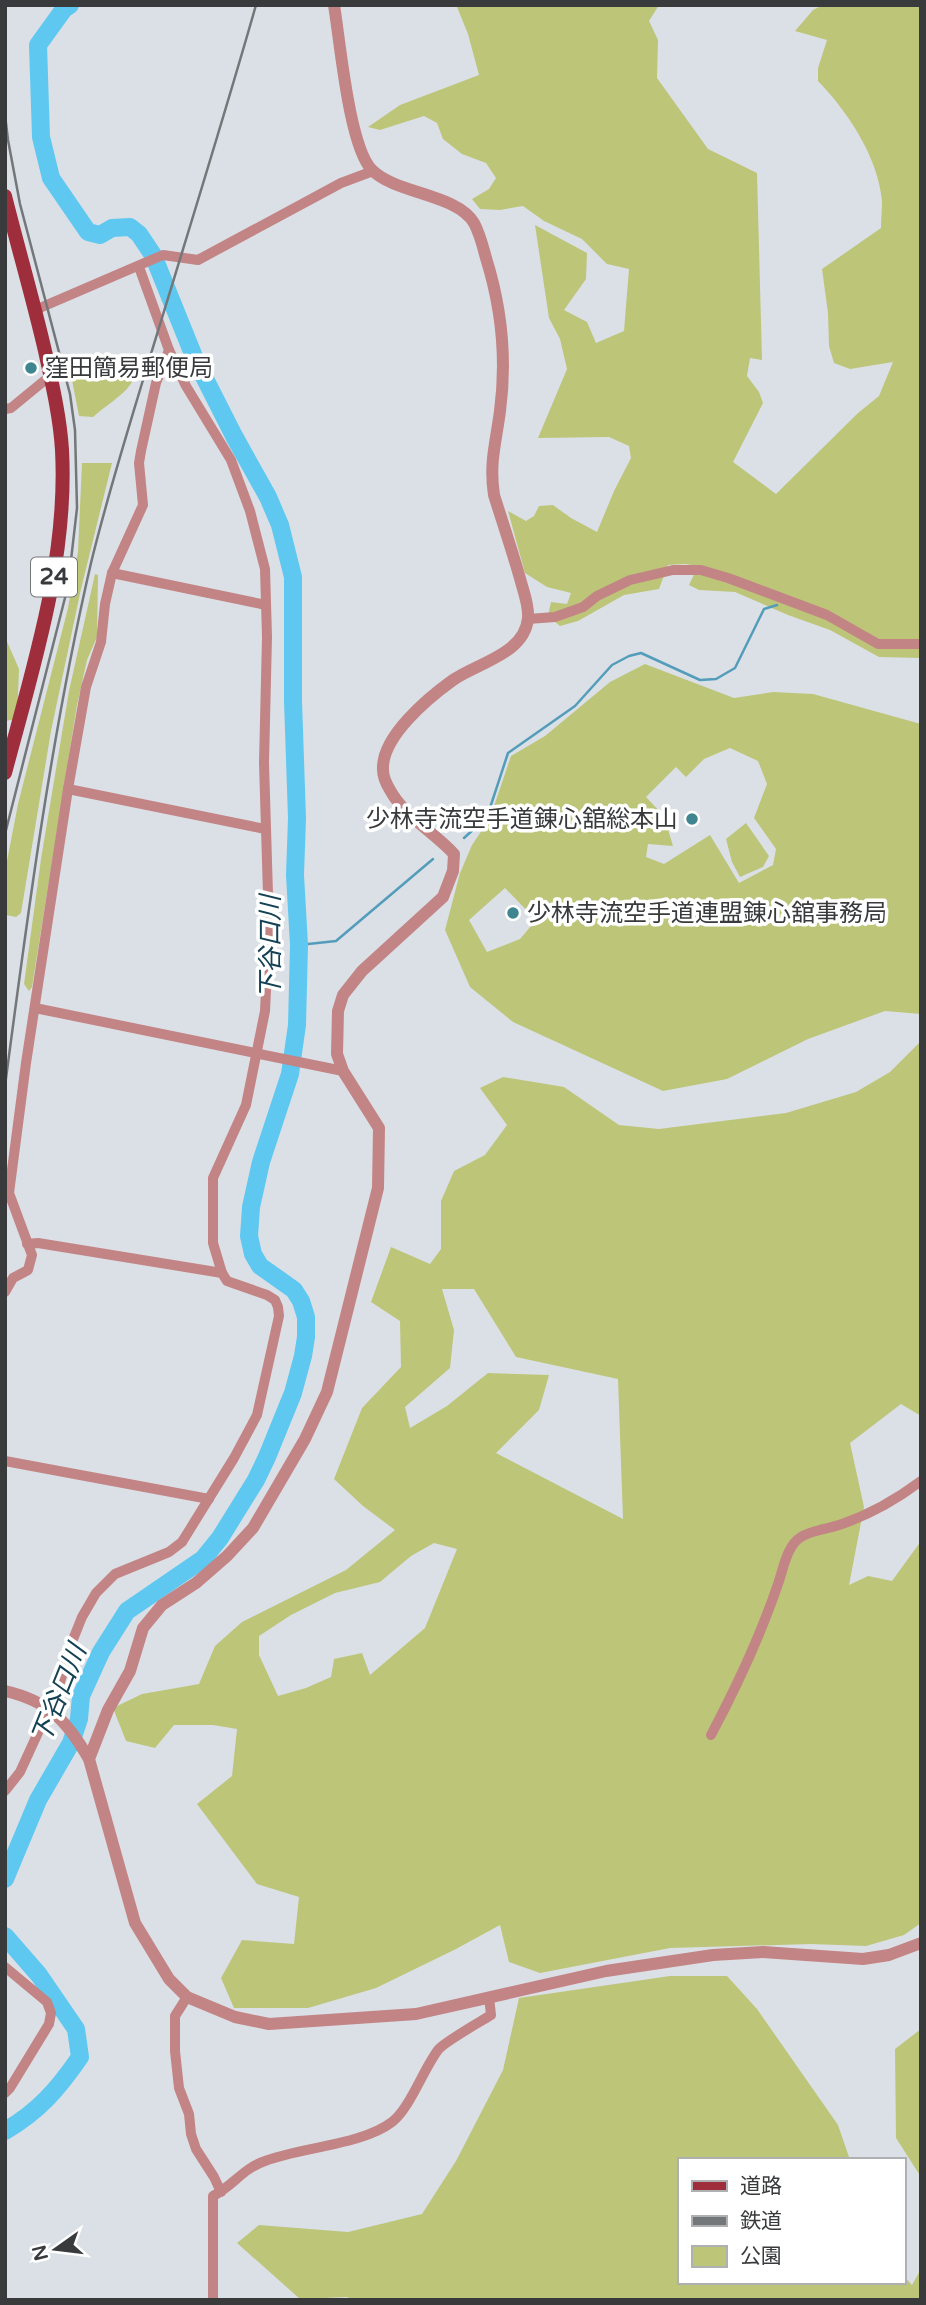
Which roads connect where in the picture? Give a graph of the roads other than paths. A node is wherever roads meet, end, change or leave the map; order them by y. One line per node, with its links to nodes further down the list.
1 (334, 5): 2 (street)
2 (373, 171): 4 (street); 11 (street)
3 (5, 196): 5 (main road, 24)
4 (142, 266): 5 (street); 6 (street)
5 (35, 310): 7 (main road, 24)
6 (169, 350): 9 (street); 10 (street)
7 (50, 376): 8 (street); 13 (main road, 24)
8 (5, 409)
9 (112, 572): 10 (street); 14 (street)
10 (266, 605): 15 (street)
11 (528, 620): 12 (street); 18 (street)
12 (921, 644)
13 (5, 773)
14 (68, 789): 15 (street); 16 (street)
15 (265, 829): 17 (street)
16 (35, 1008): 17 (street); 19 (street)
17 (258, 1055): 18 (street); 20 (street)
18 (344, 1071): 28 (street)
19 (27, 1244): 20 (street); 21 (street)
20 (222, 1273): 24 (street)
21 (5, 1292)
22 (5, 1461): 24 (street)
23 (921, 1480): 27 (street)
24 (209, 1499): 26 (street)
25 (5, 1691): 26 (street)
26 (49, 1707): 28 (street); 29 (street)
27 (711, 1735)
28 (89, 1759): 32 (street)
29 (5, 1791)
30 (921, 1943): 33 (street)
31 (5, 1967): 34 (street)
32 (187, 1997): 33 (street); 35 (street)
33 (489, 1997): 35 (street)
34 (5, 2093)
35 (221, 2192): 36 (street)
36 (213, 2300)

